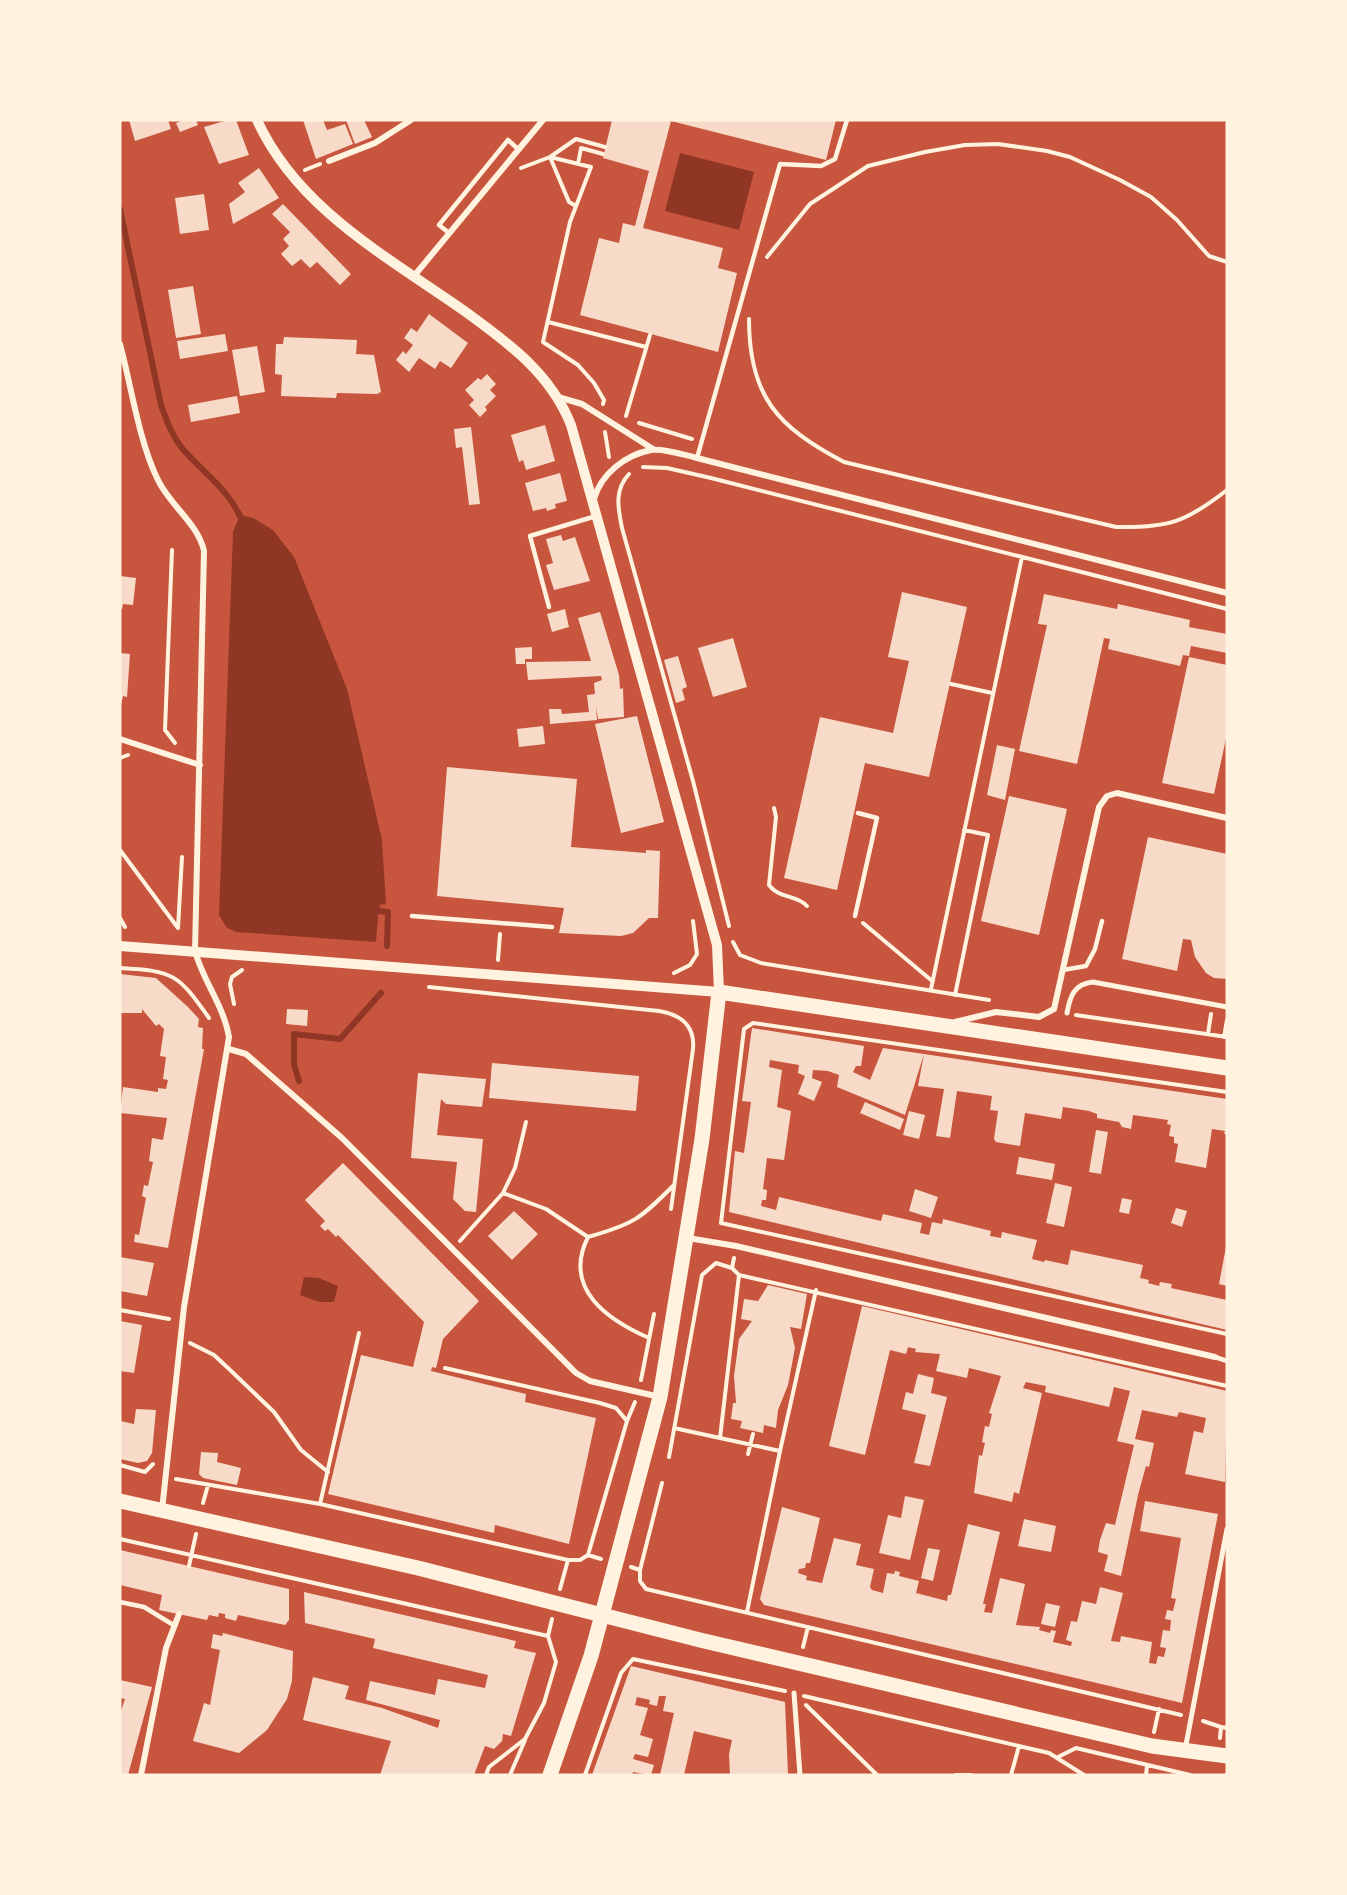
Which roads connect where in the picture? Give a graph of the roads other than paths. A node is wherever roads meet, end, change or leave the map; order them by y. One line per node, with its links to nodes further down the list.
1 (257, 120): 8 (street)
2 (411, 120): 6 (street)
3 (543, 120): 5 (street)
4 (848, 120): 12 (lane)
5 (518, 150): 7 (street); 7 (lane)
6 (329, 160)
7 (449, 233): 8 (street)
8 (414, 276): 10 (street)
9 (120, 344): 18 (street)
10 (558, 397): 11 (street); 13 (street)
11 (653, 449): 12 (street); 13 (street)
12 (698, 458): 15 (street)
13 (593, 502): 14 (street)
14 (596, 516): 16 (lane); 28 (street)
15 (1227, 593)
16 (549, 607)
17 (120, 739): 18 (street)
18 (200, 765): 26 (street)
19 (858, 813): 22 (lane)
20 (1227, 819): 27 (street)
21 (412, 916): 24 (lane)
22 (855, 916)
23 (1102, 921): 27 (lane)
24 (552, 927)
25 (120, 946): 26 (street)
26 (195, 951): 28 (street); 32 (street)
27 (1063, 970): 31 (street)
28 (719, 992): 31 (main road); 34 (main road)
29 (1227, 1007): 30 (street)
30 (1067, 1013)
31 (947, 1024): 33 (main road)
32 (229, 1048): 37 (street); 39 (street)
33 (1227, 1068)
34 (687, 1238): 35 (street); 37 (main road)
35 (1215, 1357): 36 (street)
36 (1227, 1361)
37 (660, 1397): 42 (main road)
38 (120, 1501): 39 (main road)
39 (162, 1510): 42 (main road)
40 (1227, 1529): 46 (street)
41 (120, 1602): 44 (lane)
42 (601, 1613): 46 (main road); 49 (main road)
43 (178, 1614): 44 (street)
44 (175, 1626): 48 (street)
45 (794, 1693): 50 (street)
46 (1185, 1751): 47 (main road)
47 (1227, 1756)
48 (141, 1775)
49 (550, 1775)
50 (800, 1775)

